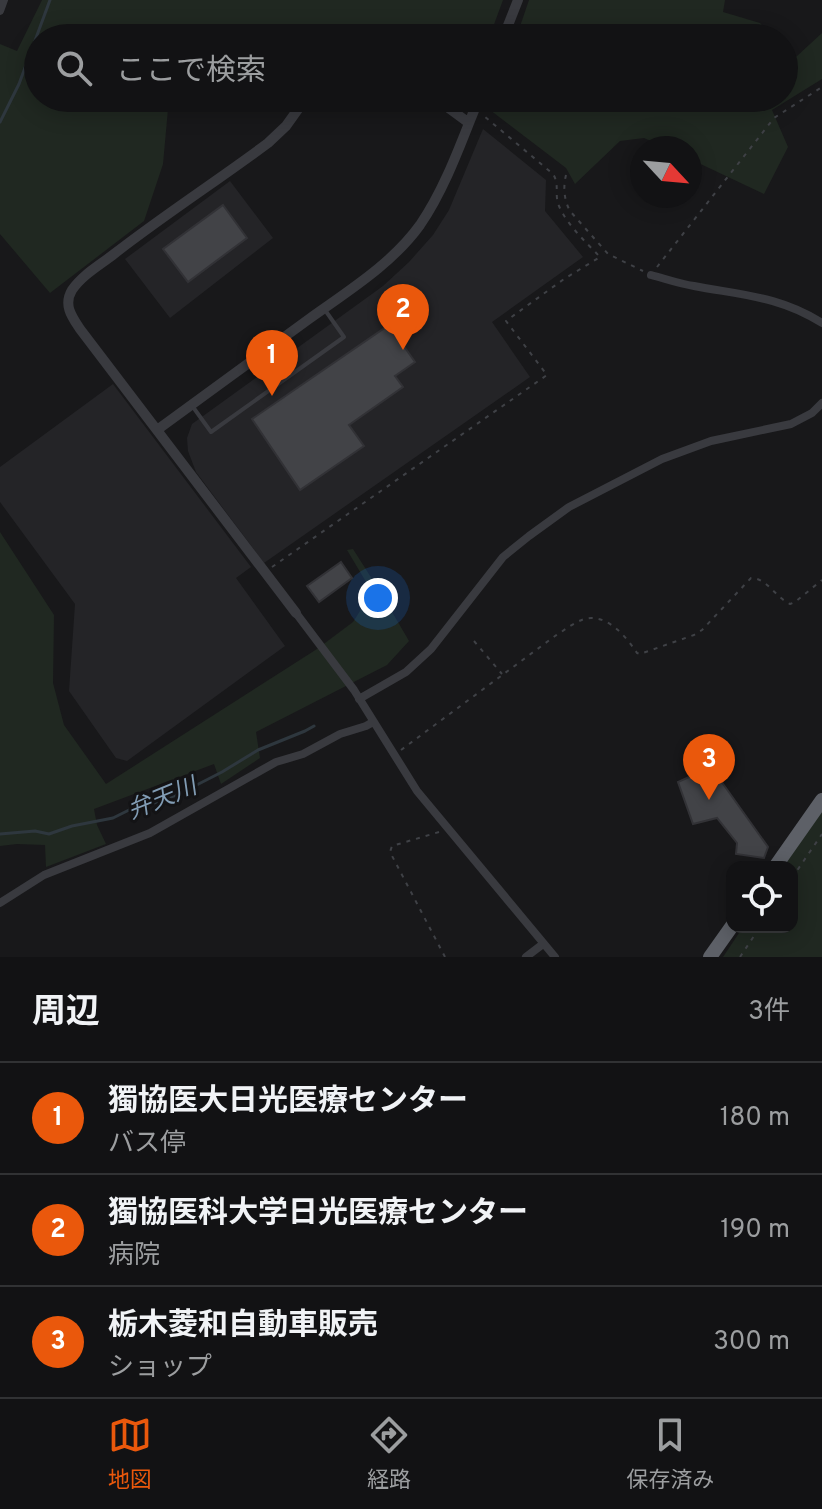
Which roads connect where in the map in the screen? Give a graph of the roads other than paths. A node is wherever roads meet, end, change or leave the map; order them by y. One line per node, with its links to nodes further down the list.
1 (4, 0): 3 (street)
2 (518, 0): 4 (street)
3 (0, 11)
4 (509, 24)
5 (296, 112): 14 (street)
6 (454, 112): 8 (street)
7 (473, 112): 8 (street)
8 (469, 123): 10 (street)
9 (651, 275): 11 (street)
10 (324, 308): 13 (street); 13 (lane)
11 (822, 323)
12 (822, 403): 16 (street)
13 (191, 405): 14 (street)
14 (157, 430): 15 (street)
15 (296, 613): 16 (street)
16 (359, 699): 17 (street)
17 (373, 722): 20 (street); 22 (street)
18 (822, 800): 19 (highway)
19 (779, 861)
20 (0, 903)
21 (727, 933): 25 (highway)
22 (543, 944): 23 (street); 24 (street)
23 (526, 957)
24 (555, 957)
25 (710, 957)

